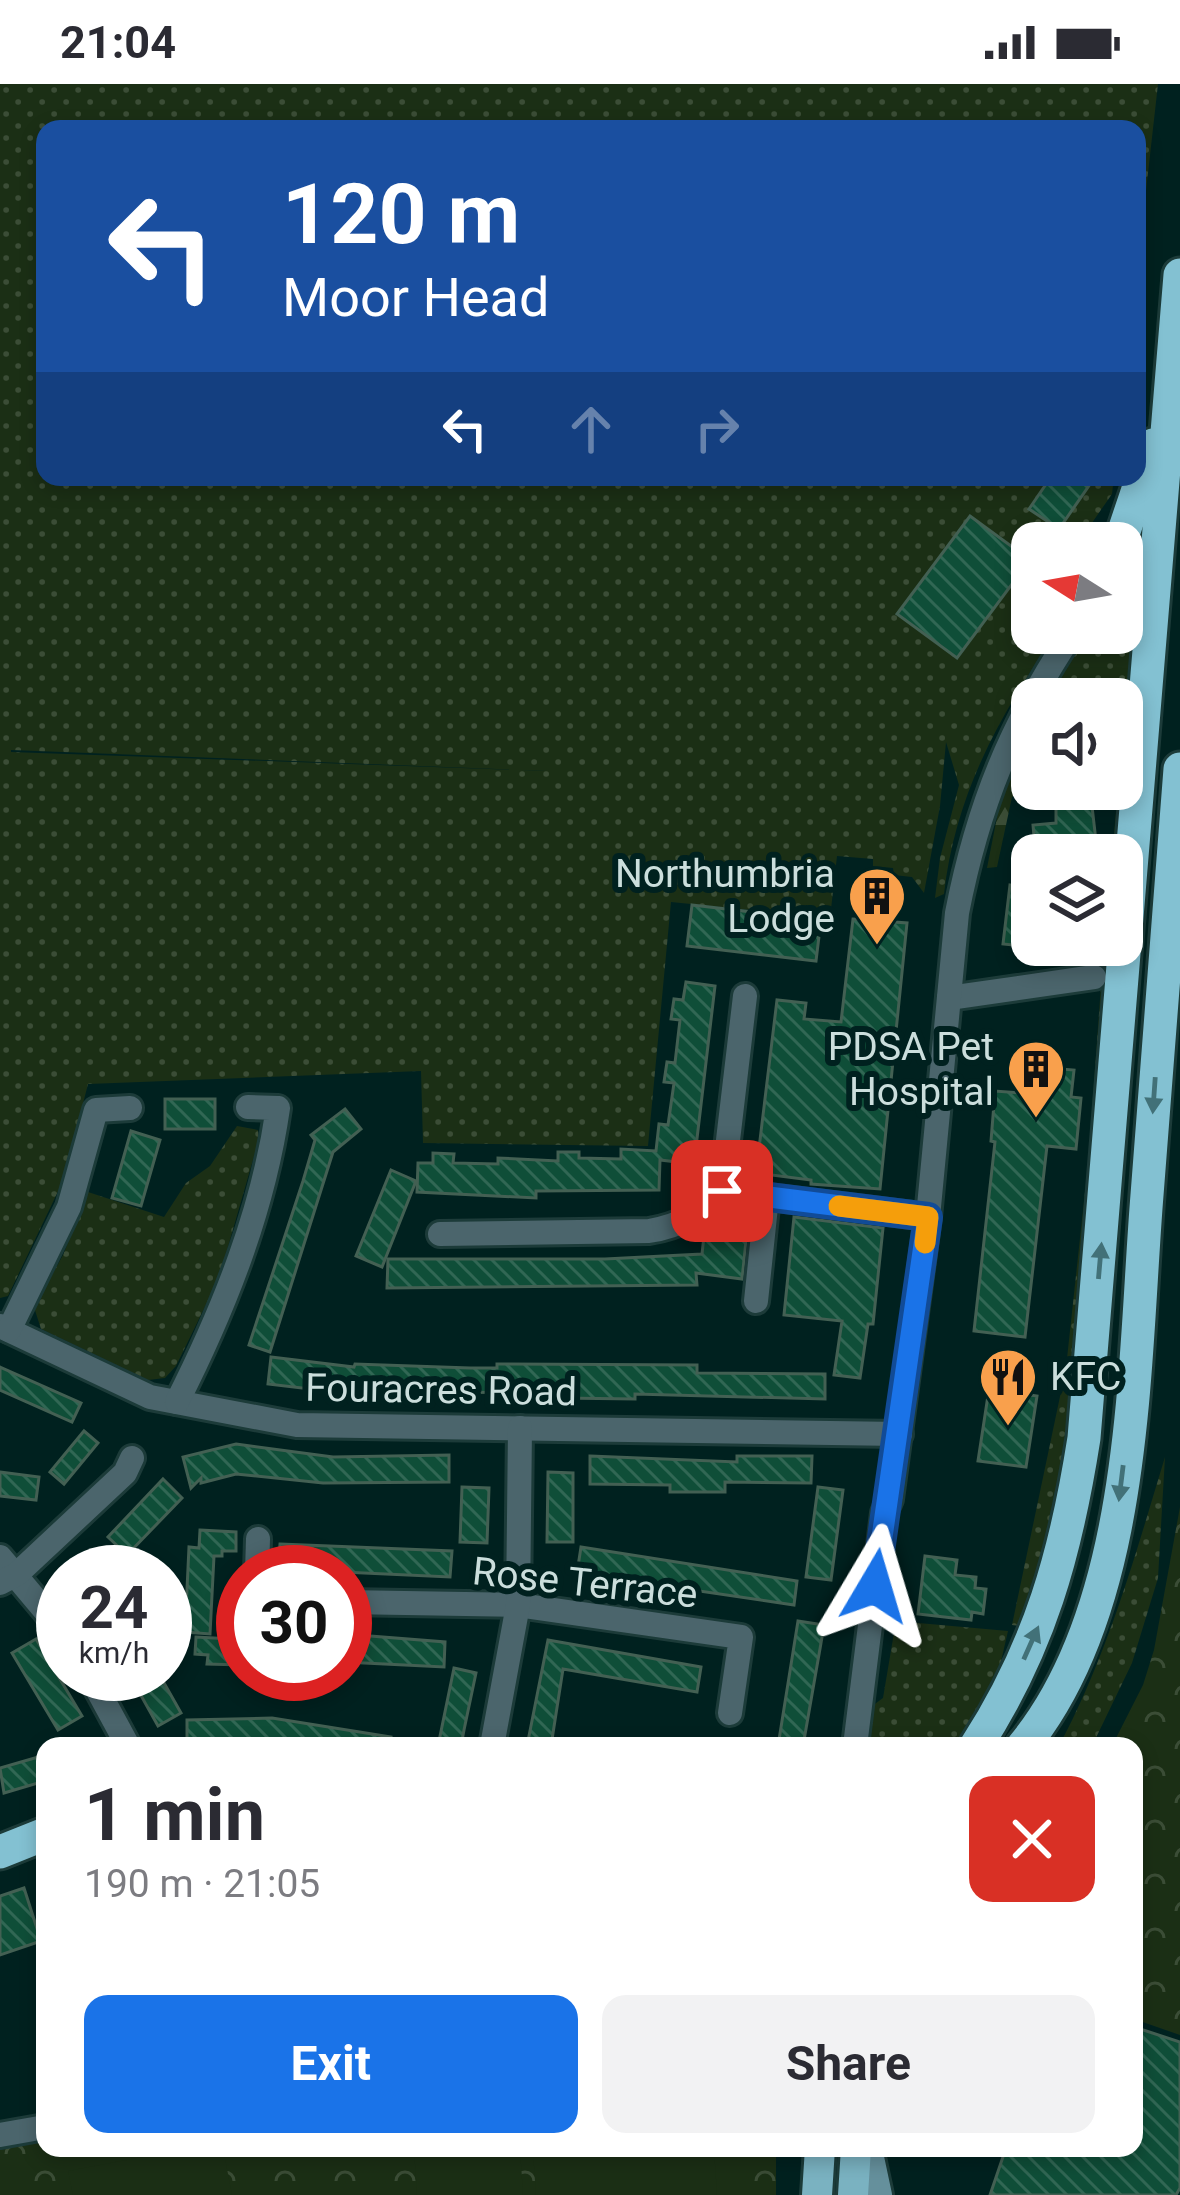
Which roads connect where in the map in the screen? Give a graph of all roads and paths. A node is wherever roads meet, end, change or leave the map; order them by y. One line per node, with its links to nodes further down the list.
1 (1180, 275): 2 (highway)
2 (1170, 392): 3 (highway); 34 (highway, one-way to 2)
3 (1146, 464)
4 (1139, 486): 5 (highway)
5 (1127, 522)
6 (1058, 654): 10 (street)
7 (1180, 769): 35 (highway, one-way to 35)
8 (1094, 977): 10 (street)
9 (745, 996): 13 (street)
10 (949, 998): 15 (street)
11 (248, 1107): 19 (street)
12 (130, 1108): 18 (street)
13 (722, 1191): 14 (street); 16 (street)
14 (767, 1197): 15 (street); 17 (street)
15 (928, 1217): 21 (street)
16 (440, 1234)
17 (756, 1301)
18 (4, 1328): 19 (street, Fouracres Road)
19 (176, 1402): 20 (street, Fouracres Road)
20 (520, 1428): 21 (street, Fouracres Road); 28 (street)
21 (900, 1434): 33 (street)
22 (132, 1458): 25 (street)
23 (258, 1539): 24 (street)
24 (258, 1545)
25 (6, 1571): 27 (street)
26 (372, 1602): 28 (street, Rose Terrace)
27 (36, 1603)
28 (518, 1605): 30 (street, Rose Terrace); 32 (street)
29 (103, 1701): 31 (street)
30 (730, 1712)
31 (122, 1737)
32 (494, 1737)
33 (856, 1737)
34 (982, 1737)
35 (1033, 1737)
36 (36, 1838): 37 (highway)
37 (0, 1852)
38 (36, 2129): 39 (street)
39 (0, 2135)
40 (818, 2157): 43 (main road)
41 (855, 2157): 44 (main road)
42 (872, 2157): 45 (main road)
43 (817, 2195)
44 (853, 2195)
45 (880, 2195)

